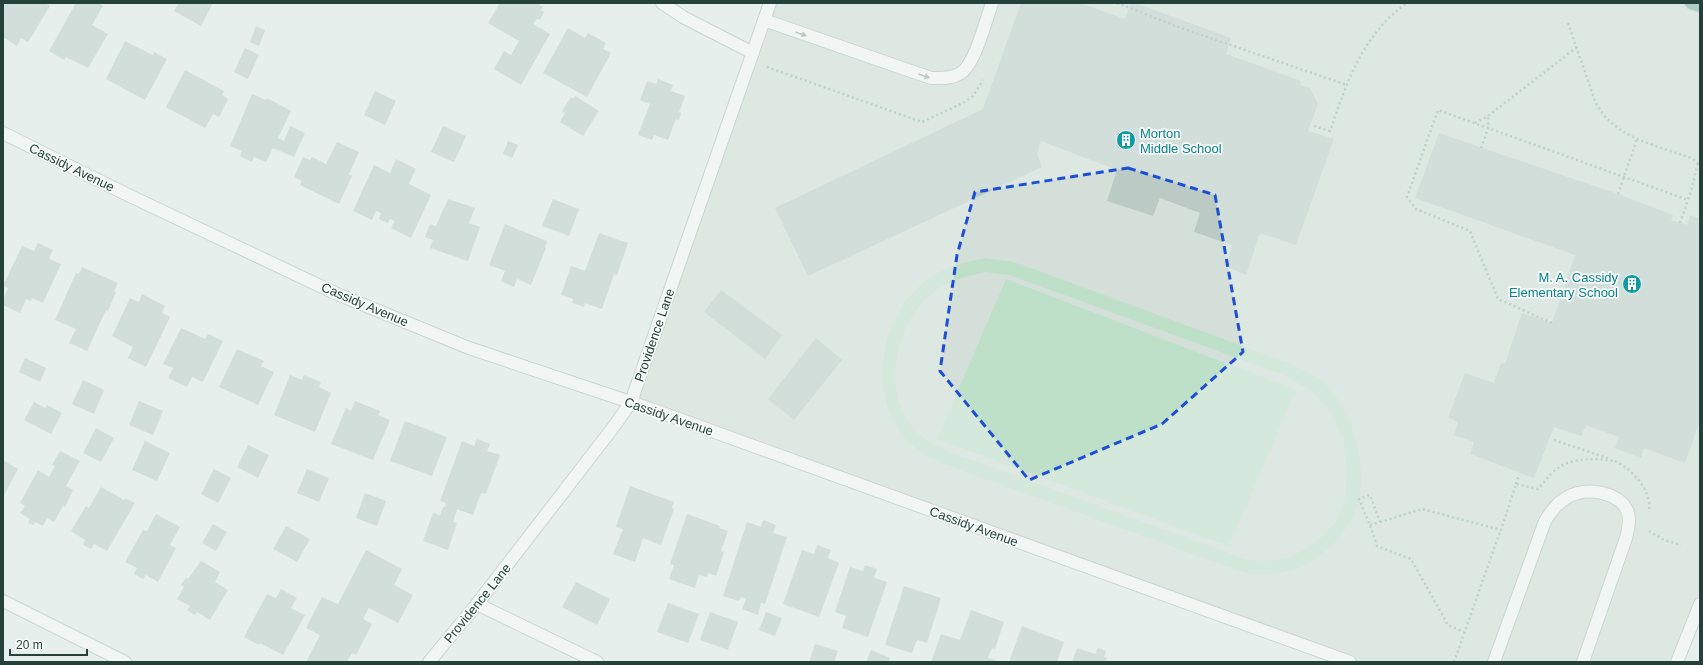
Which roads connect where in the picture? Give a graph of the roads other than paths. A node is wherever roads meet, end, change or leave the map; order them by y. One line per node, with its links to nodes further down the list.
1 (662, 3): 7 (street)
2 (770, 3): 6 (street, Providence Lane)
3 (992, 3): 6 (street, one-way to 3)
4 (1691, 3): 5 (main road)
5 (1700, 6)
6 (764, 20): 7 (street, Providence Lane)
7 (753, 52): 9 (street, Providence Lane)
8 (3, 133): 9 (street, Cassidy Avenue)
9 (631, 402): 11 (street, Providence Lane); 16 (street, Cassidy Avenue)
10 (3, 601): 13 (street)
11 (477, 604): 14 (street, Providence Lane); 15 (street)
12 (1700, 604): 19 (street)
13 (125, 662)
14 (429, 662)
15 (596, 662)
16 (1350, 662)
17 (1494, 662): 18 (street)
18 (1583, 662)
19 (1677, 662)

